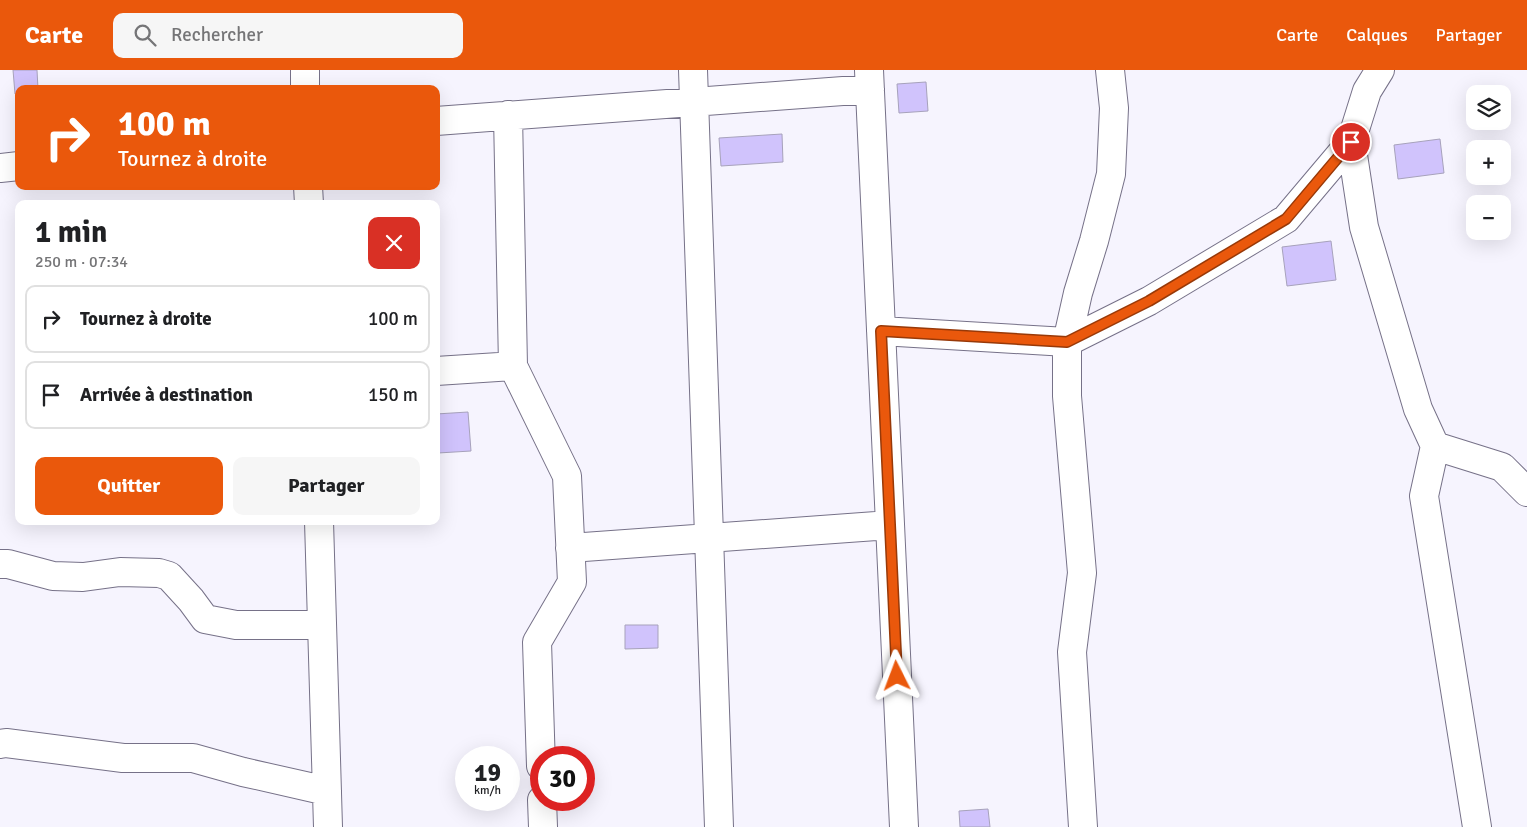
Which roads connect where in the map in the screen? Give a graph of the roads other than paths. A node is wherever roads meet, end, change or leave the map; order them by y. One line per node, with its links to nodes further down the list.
1 (305, 70): 6 (street)
2 (692, 70): 7 (street)
3 (1110, 70): 14 (street)
4 (1380, 70): 10 (street)
5 (870, 80): 7 (street); 13 (street)
6 (305, 85)
7 (694, 102): 8 (street); 21 (street)
8 (508, 115): 9 (street); 15 (street)
9 (440, 120)
10 (1351, 142): 14 (street); 17 (street)
11 (15, 166): 12 (street)
12 (0, 168)
13 (881, 331): 14 (street); 19 (street)
14 (1067, 342): 33 (street)
15 (513, 366): 16 (street); 22 (street)
16 (440, 370)
17 (1435, 446): 18 (street); 34 (street)
18 (1527, 492)
19 (890, 524): 21 (street); 32 (street)
20 (319, 525): 24 (street)
21 (709, 539): 22 (street); 31 (street)
22 (570, 548): 26 (street)
23 (0, 564): 24 (street)
24 (322, 625): 27 (street)
25 (0, 744): 27 (street)
26 (540, 746)
27 (327, 791): 29 (street)
28 (542, 811): 30 (street)
29 (328, 827)
30 (543, 827)
31 (719, 827)
32 (904, 827)
33 (1083, 827)
34 (1477, 827)

